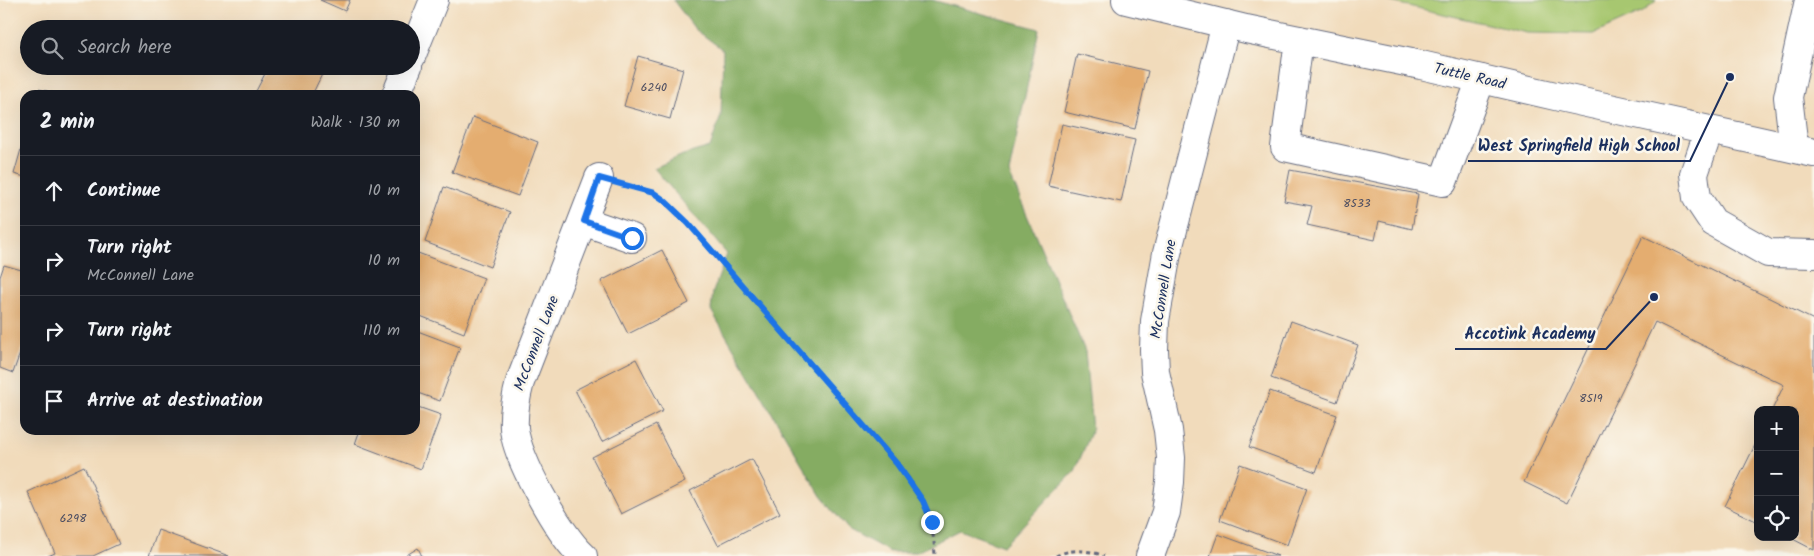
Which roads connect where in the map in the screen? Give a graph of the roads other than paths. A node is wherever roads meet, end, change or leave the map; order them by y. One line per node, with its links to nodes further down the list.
1 (434, 0): 5 (street)
2 (1126, 0): 4 (street, Tuttle Road)
3 (1809, 0): 11 (street)
4 (1226, 24): 6 (street, Tuttle Road); 17 (street, McConnell Lane)
5 (420, 35)
6 (1300, 40): 8 (street, Tuttle Road); 8 (street)
7 (404, 75): 9 (street)
8 (1482, 79): 10 (street, Tuttle Road)
9 (398, 90)
10 (1709, 130): 11 (street, Tuttle Road); 15 (street)
11 (1804, 150)
12 (599, 178): 13 (street, McConnell Lane)
13 (584, 221): 14 (street); 16 (street, McConnell Lane)
14 (632, 238)
15 (1814, 254)
16 (583, 556)
17 (1150, 556)

